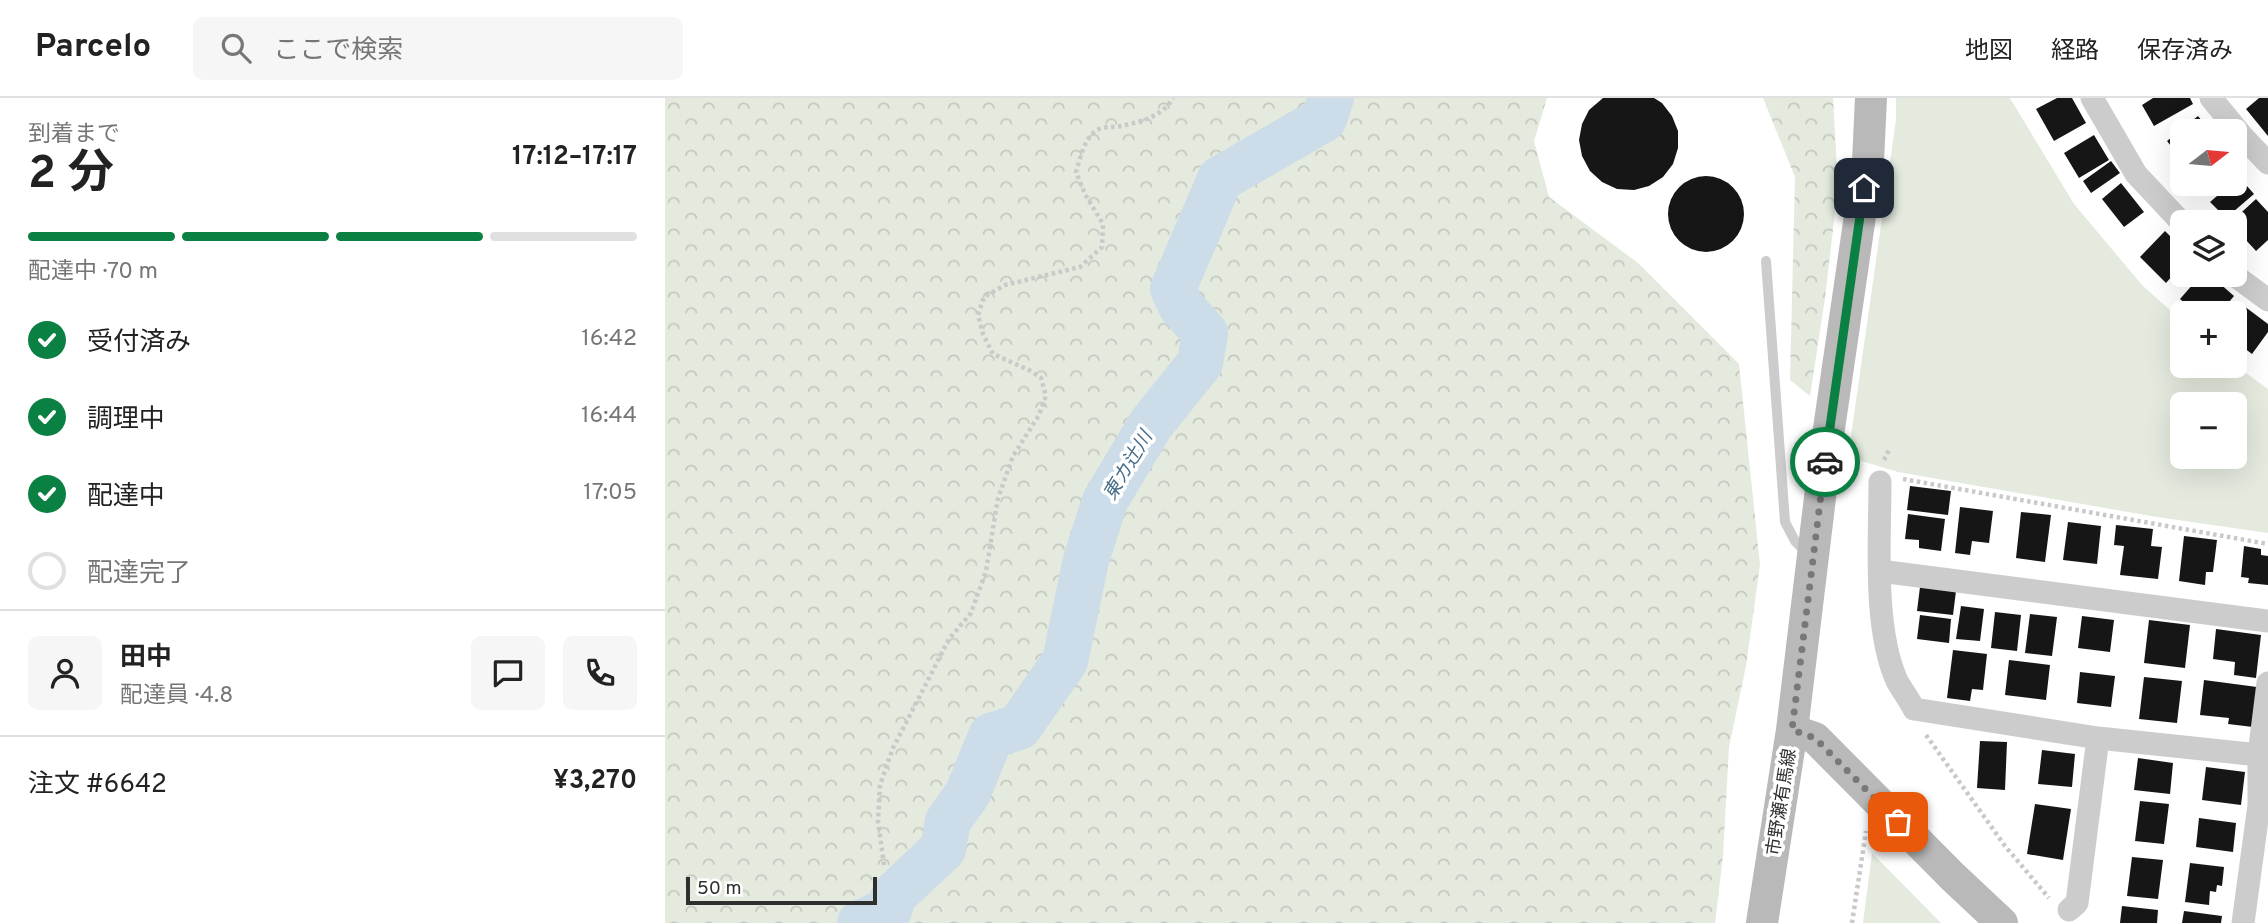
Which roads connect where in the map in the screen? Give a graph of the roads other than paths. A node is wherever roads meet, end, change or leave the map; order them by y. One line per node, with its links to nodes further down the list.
1 (1871, 98): 10 (main road, 市野瀬有馬線)
2 (2092, 98): 5 (street)
3 (2211, 98): 4 (street)
4 (2268, 163)
5 (2170, 210)
6 (1766, 261): 10 (lane)
7 (2247, 285): 8 (street)
8 (2268, 300)
9 (1887, 479): 11 (street)
10 (1812, 559): 14 (main road, 市野瀬有馬線)
11 (1880, 571): 12 (street); 15 (street)
12 (2268, 621)
13 (2268, 683): 16 (street)
14 (1792, 730): 19 (main road, 市野瀬有馬線); 20 (main road)
15 (2098, 738): 16 (street); 18 (street)
16 (2259, 755): 17 (street)
17 (2263, 806): 21 (street)
18 (2063, 908)
19 (1762, 923)
20 (2002, 923)
21 (2243, 923)

